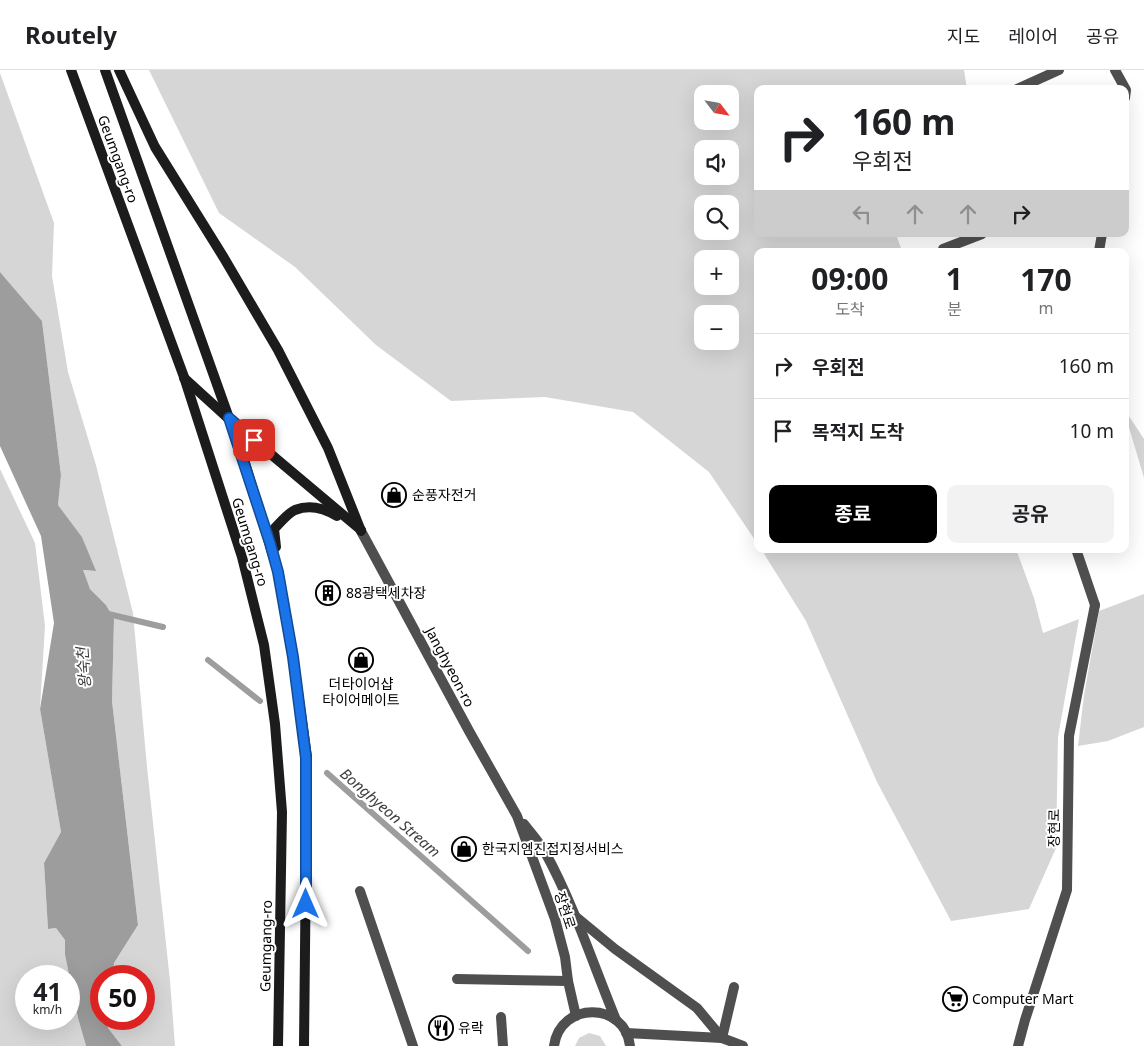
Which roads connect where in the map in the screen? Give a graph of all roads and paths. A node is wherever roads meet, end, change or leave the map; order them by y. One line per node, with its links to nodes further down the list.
1 (71, 70): 10 (main road, Geumgang-ro)
2 (104, 70): 11 (main road, Geumgang-ro)
3 (119, 70): 12 (main road)
4 (1059, 70): 6 (street)
5 (1115, 70): 7 (street)
6 (1026, 85)
7 (1123, 85)
8 (975, 237): 9 (street)
9 (948, 248)
10 (184, 378): 11 (main road); 26 (main road, Geumgang-ro)
11 (229, 418): 12 (main road); 14 (main road, Geumgang-ro)
12 (361, 531): 14 (main road); 15 (street, Janghyeon-ro)
13 (1077, 553): 33 (street, 장현로)
14 (278, 572): 27 (main road, Geumgang-ro)
15 (517, 816): 17 (street); 19 (street, 장현로)
16 (360, 890): 28 (street)
17 (575, 916): 23 (street); 25 (street)
18 (457, 979): 19 (street)
19 (568, 981): 21 (street, 장현로)
20 (734, 987): 25 (street)
21 (576, 1016): 23 (street); 30 (street)
22 (501, 1017): 29 (street)
23 (616, 1020): 24 (street)
24 (626, 1033): 25 (street); 31 (street)
25 (722, 1038): 32 (street)
26 (278, 1046)
27 (304, 1046)
28 (413, 1046)
29 (503, 1046)
30 (554, 1046)
31 (630, 1046)
32 (743, 1046)
33 (1018, 1046)

